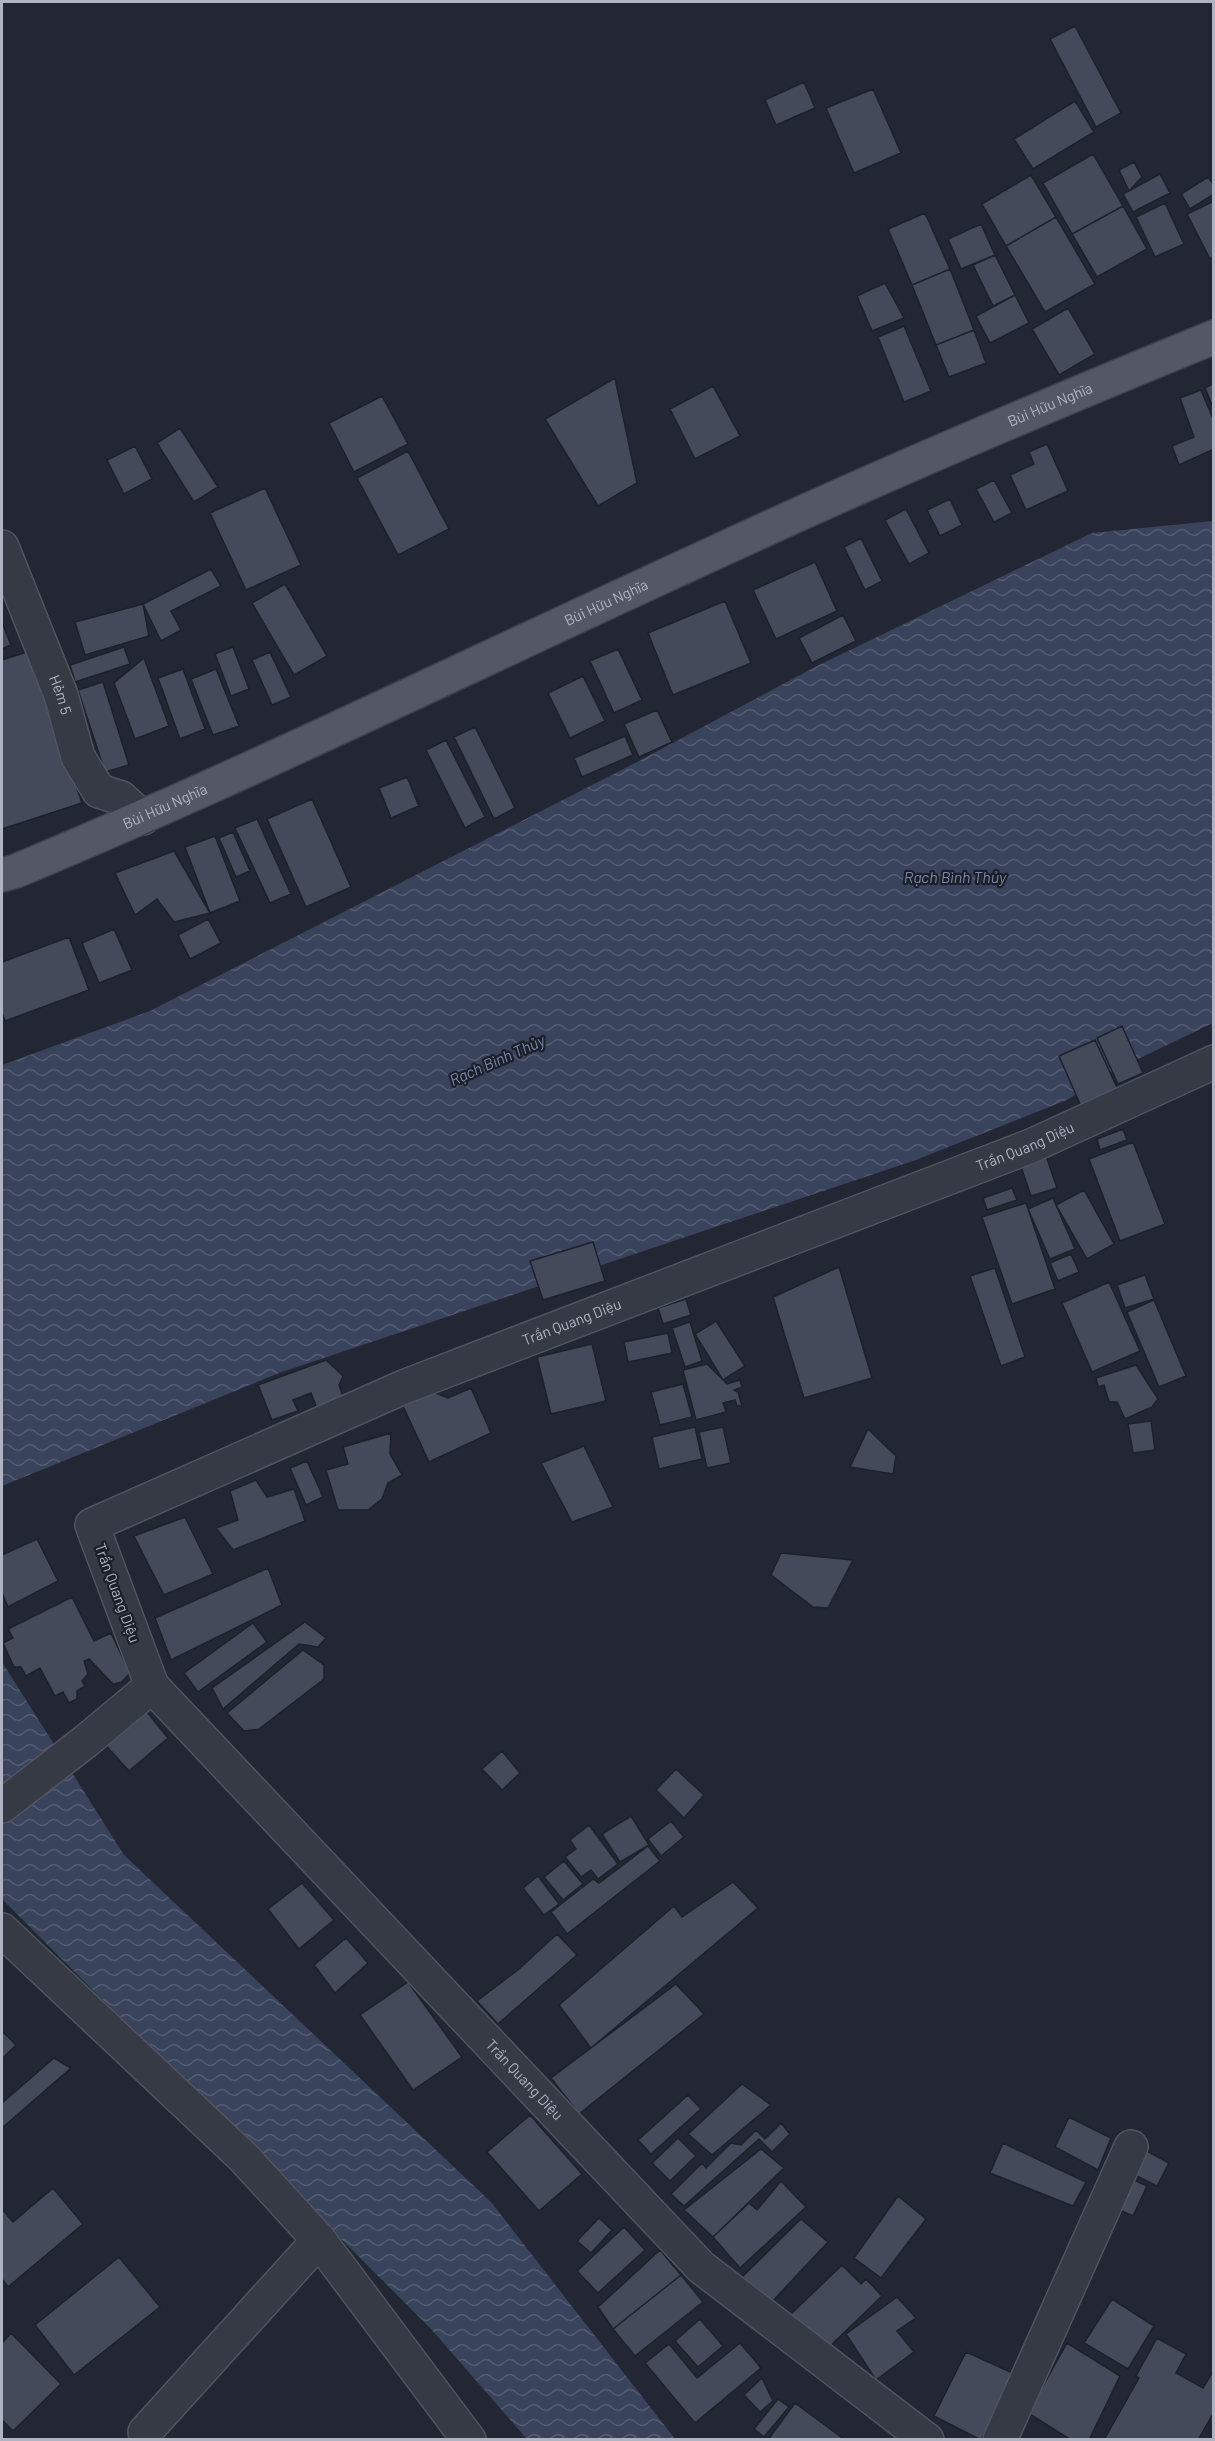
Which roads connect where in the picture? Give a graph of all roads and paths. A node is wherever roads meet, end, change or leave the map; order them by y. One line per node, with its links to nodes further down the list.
1 (1214, 337): 3 (main road, Bùi Hữu Nghĩa)
2 (2, 547): 3 (street, Hẻm 5)
3 (143, 818): 4 (main road, Bùi Hữu Nghĩa)
4 (2, 875)
5 (1214, 1062): 6 (street, Trần Quang Diệu)
6 (152, 1686): 7 (street); 13 (street, Trần Quang Diệu)
7 (2, 1806)
8 (2, 1930): 10 (street)
9 (1131, 2147): 14 (street)
10 (320, 2240): 11 (street); 12 (street)
11 (145, 2432)
12 (469, 2439)
13 (927, 2439)
14 (1000, 2439)

